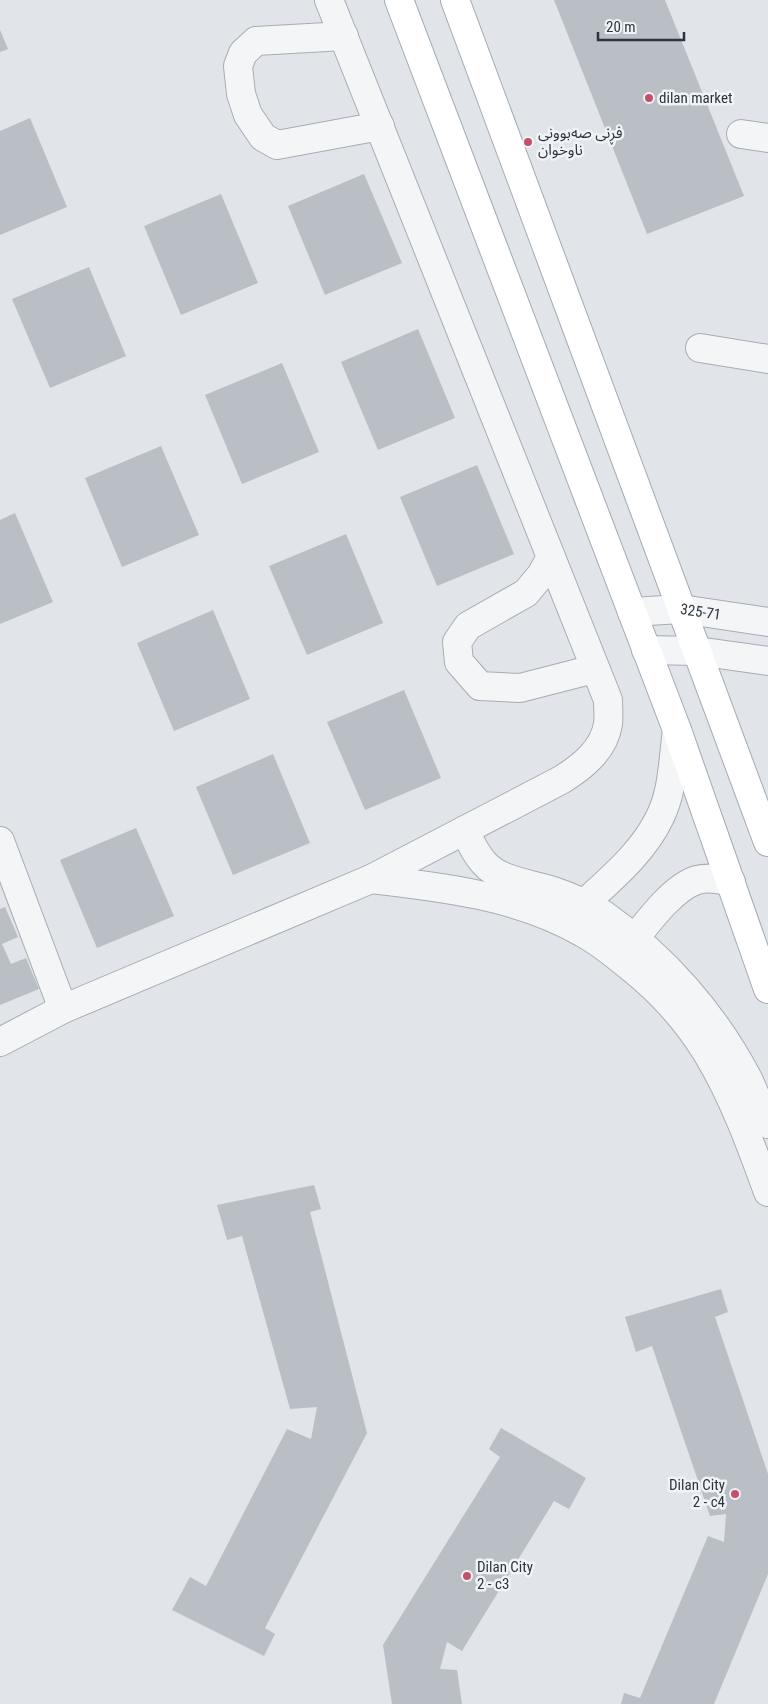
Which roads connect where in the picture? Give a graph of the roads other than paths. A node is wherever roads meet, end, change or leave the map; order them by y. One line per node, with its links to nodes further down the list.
1 (330, 0): 4 (street)
2 (399, 0): 12 (main road)
3 (455, 0): 11 (main road)
4 (344, 36): 5 (street); 5 (street)
5 (380, 126): 10 (street)
6 (741, 134): 7 (street)
7 (768, 138)
8 (700, 348): 9 (street)
9 (768, 359)
10 (551, 558): 17 (street); 17 (street)
11 (681, 609): 12 (street, 325-71); 13 (street, 325-71); 15 (main road)
12 (632, 612): 14 (main road)
13 (768, 622)
14 (646, 650): 15 (street); 18 (main road)
15 (697, 651): 16 (street); 21 (main road)
16 (768, 661)
17 (594, 669): 19 (street)
18 (677, 730): 23 (main road); 24 (street)
19 (465, 830): 22 (street); 24 (street)
20 (0, 841): 28 (street)
21 (768, 842)
22 (371, 879): 25 (street); 28 (street)
23 (731, 882): 26 (street); 27 (main road)
24 (584, 904): 25 (street); 26 (street)
25 (565, 923): 26 (street)
26 (627, 948): 30 (street)
27 (768, 989)
28 (62, 1008): 29 (street)
29 (0, 1042)
30 (738, 1086): 31 (street); 32 (street)
31 (768, 1124)
32 (768, 1192)

